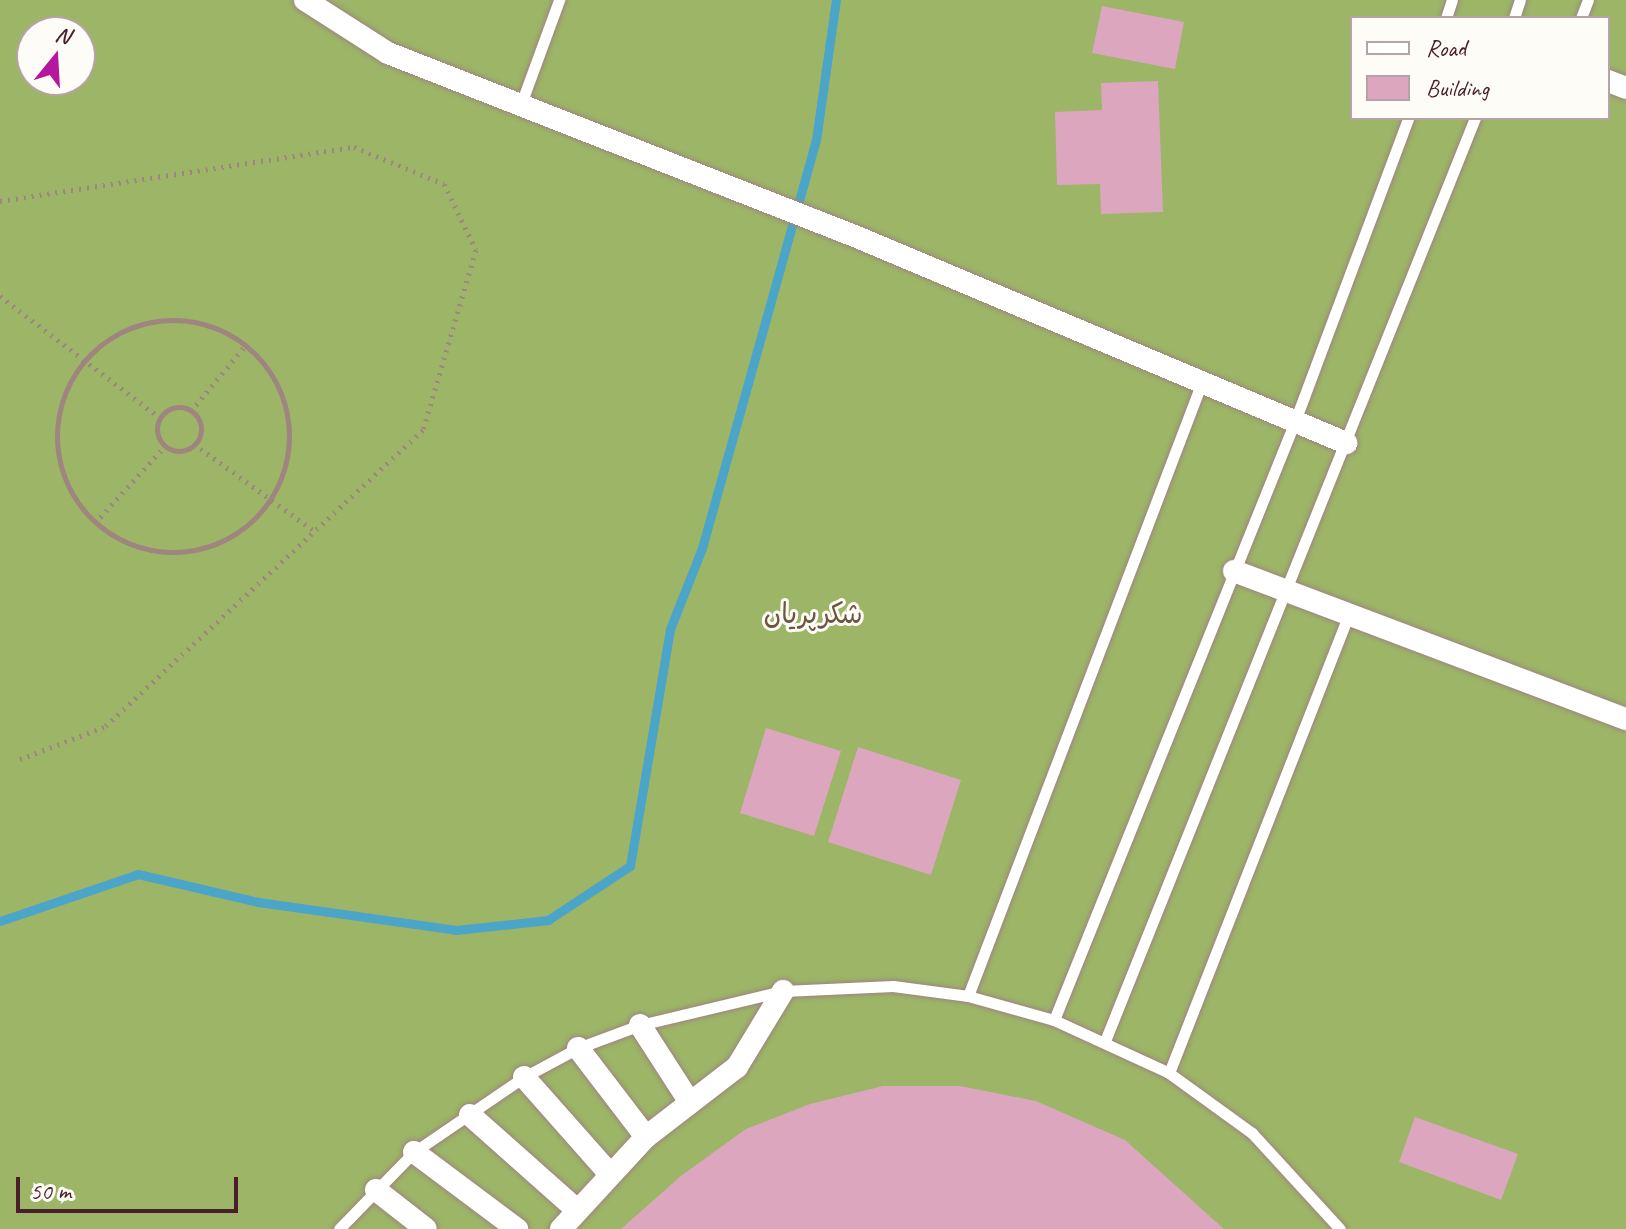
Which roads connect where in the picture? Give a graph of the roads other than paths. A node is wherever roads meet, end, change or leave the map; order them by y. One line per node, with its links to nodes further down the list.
1 (305, 0): 3 (street)
2 (559, 0): 3 (lane)
3 (521, 104): 6 (street)
4 (1407, 120): 7 (lane)
5 (1474, 120): 8 (lane)
6 (1202, 382): 7 (street); 14 (lane)
7 (1295, 421): 8 (street); 9 (lane)
8 (1346, 443): 10 (lane)
9 (1234, 571): 10 (street); 15 (lane)
10 (1287, 592): 11 (street); 17 (lane)
11 (1349, 614): 12 (street); 19 (lane)
12 (1626, 719)
13 (783, 991): 14 (lane); 16 (lane); 21 (street)
14 (968, 996): 15 (lane)
15 (1054, 1020): 17 (lane)
16 (640, 1025): 18 (lane); 21 (street)
17 (1105, 1041): 19 (lane)
18 (578, 1048): 20 (lane); 23 (street)
19 (1169, 1073): 32 (lane)
20 (524, 1077): 22 (lane); 25 (street)
21 (689, 1101): 23 (street)
22 (470, 1115): 24 (lane); 27 (street)
23 (646, 1137): 25 (street)
24 (414, 1152): 26 (lane); 30 (street)
25 (609, 1173): 27 (street)
26 (376, 1190): 28 (lane); 29 (street)
27 (577, 1210): 31 (street)
28 (339, 1229)
29 (426, 1229)
30 (517, 1229)
31 (561, 1229)
32 (1340, 1229)

